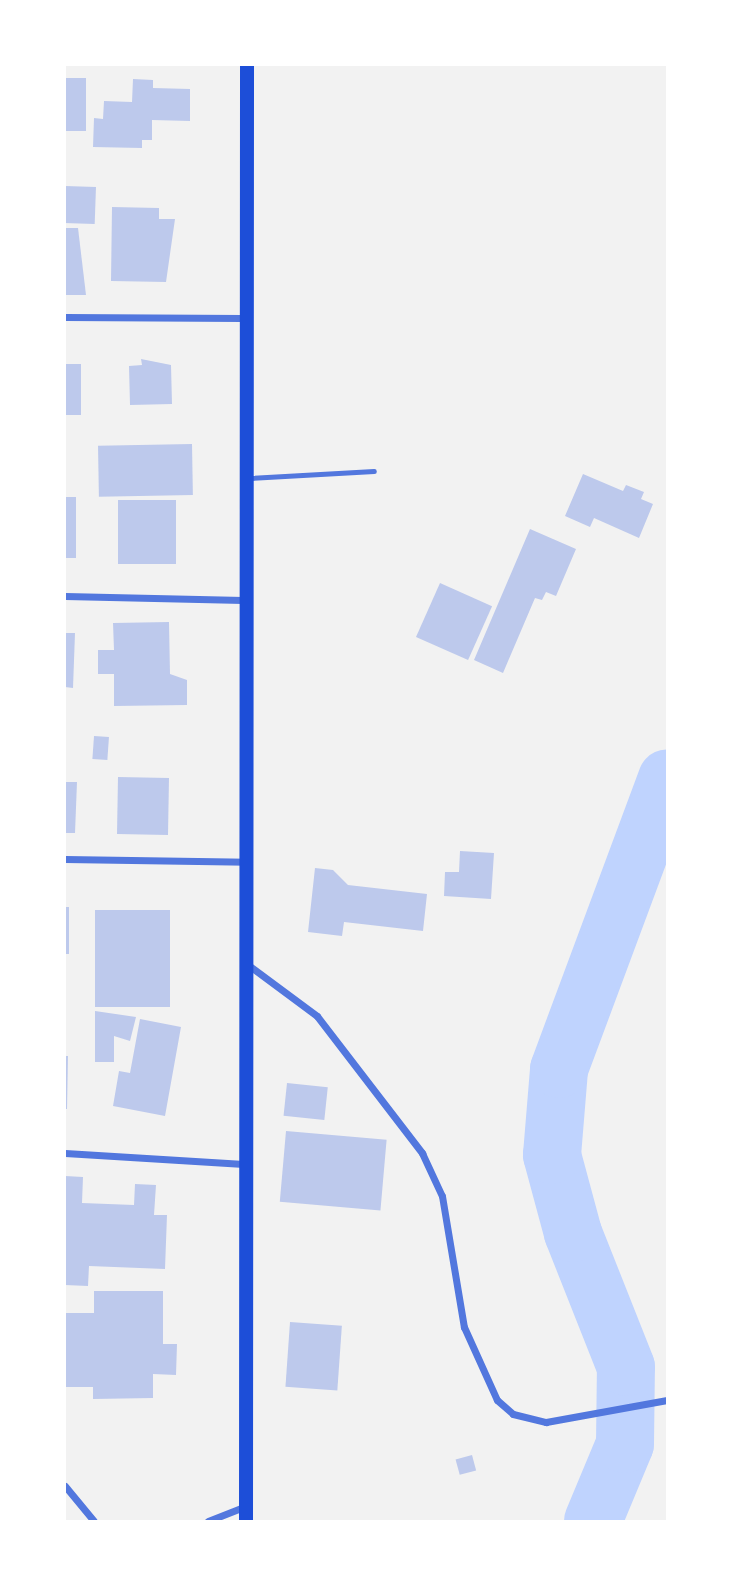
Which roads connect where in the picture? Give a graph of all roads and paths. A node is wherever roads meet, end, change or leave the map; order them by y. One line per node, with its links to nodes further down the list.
1 (247, 65): 3 (main road)
2 (65, 317): 3 (street)
3 (242, 318): 5 (main road)
4 (374, 471): 5 (lane)
5 (243, 478): 7 (main road)
6 (65, 596): 7 (street)
7 (243, 600): 9 (main road)
8 (65, 859): 9 (street)
9 (248, 862): 10 (main road)
10 (241, 960): 12 (main road); 13 (street)
11 (65, 1153): 12 (street)
12 (244, 1164): 15 (main road)
13 (667, 1400)
14 (65, 1486): 16 (street)
15 (246, 1506): 19 (street); 20 (main road)
16 (85, 1512): 17 (street); 18 (street)
17 (84, 1521)
18 (94, 1521)
19 (208, 1521)
20 (246, 1521)

